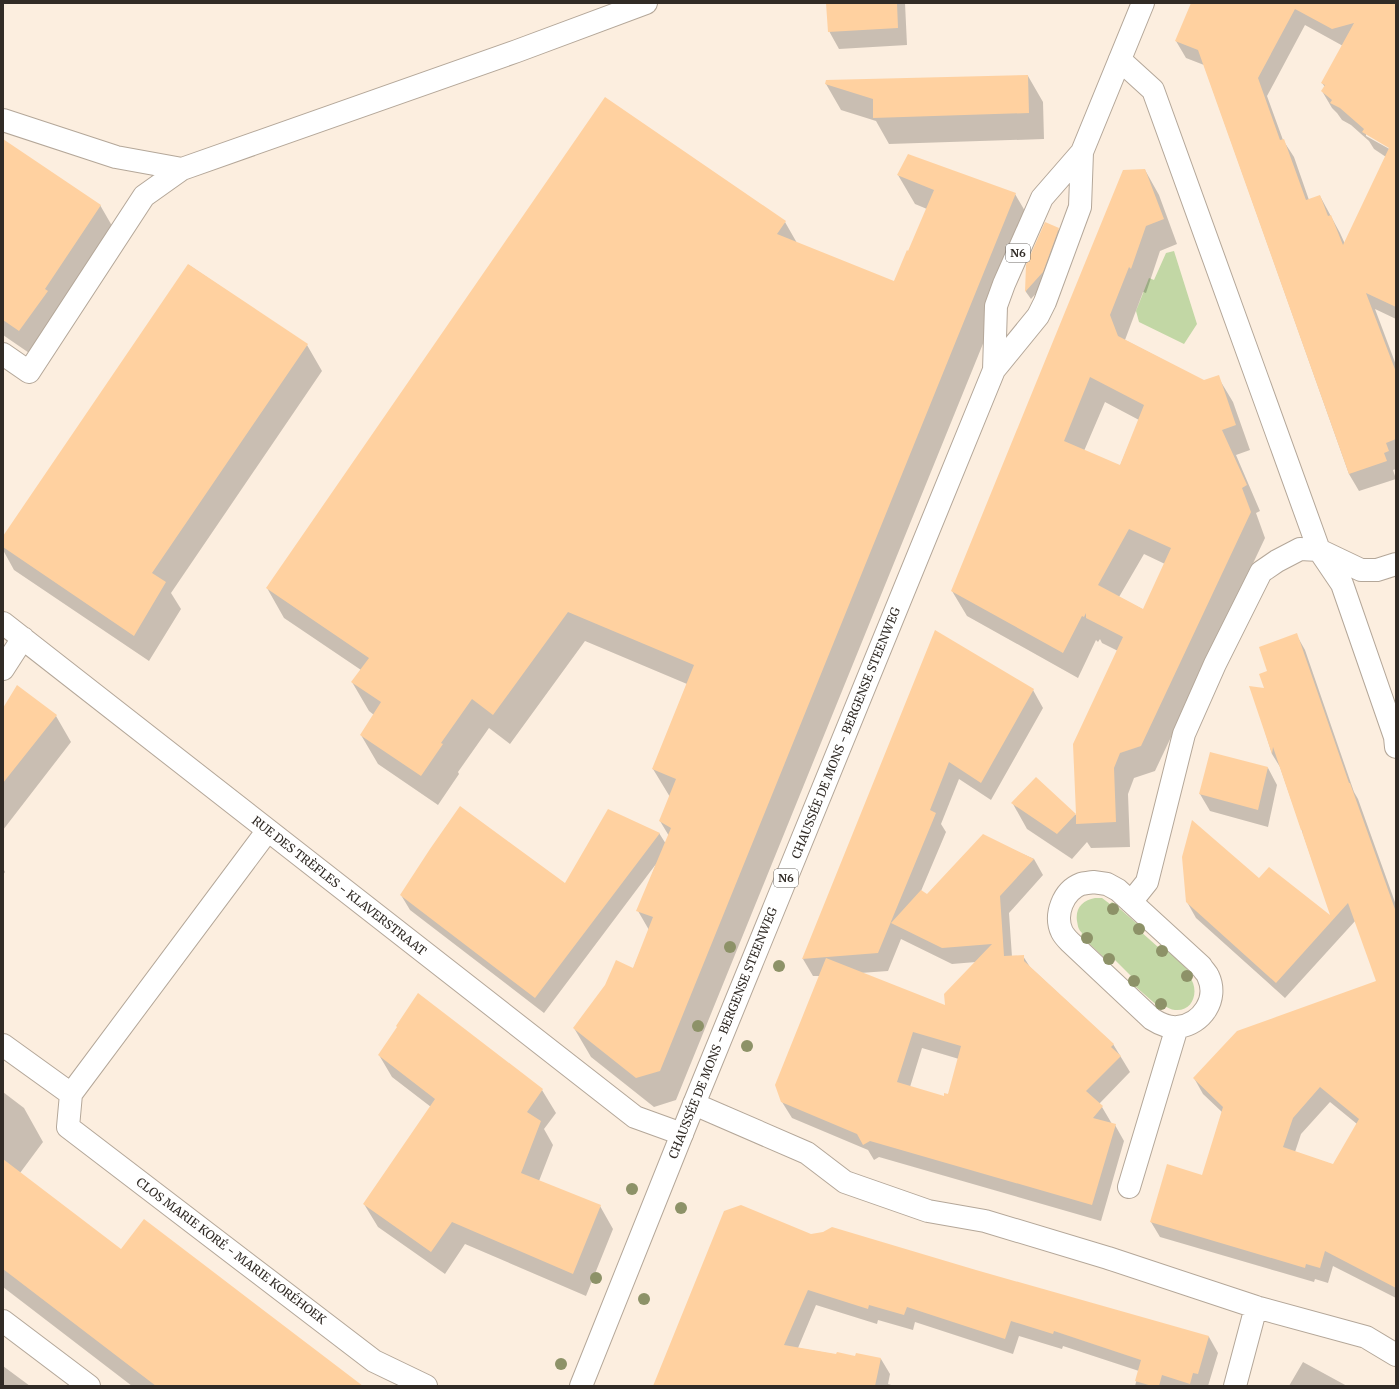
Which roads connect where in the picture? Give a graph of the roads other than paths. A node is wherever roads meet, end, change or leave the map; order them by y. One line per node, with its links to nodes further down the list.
1 (646, 3): 6 (street)
2 (1143, 3): 3 (street, CHAUSSÉE DE MONS - BERGENSE STEENWEG / N6)
3 (1120, 60): 5 (street, CHAUSSÉE DE MONS - BERGENSE STEENWEG / N6); 9 (street)
4 (3, 120): 6 (street)
5 (1082, 152): 8 (street, CHAUSSÉE DE MONS - BERGENSE STEENWEG / N6); 8 (street, CHAUSSÉE DE MONS - BERGENSE STEENWEG / N6)
6 (182, 169): 7 (street)
7 (3, 354)
8 (994, 370): 20 (street, CHAUSSÉE DE MONS - BERGENSE STEENWEG / N6)
9 (1319, 550): 10 (street); 14 (street); 16 (street)
10 (1396, 565)
11 (3, 623): 12 (street, RUE DES TRÈFLES - KLAVERSTRAAT)
12 (23, 638): 13 (street); 15 (street, RUE DES TRÈFLES - KLAVERSTRAAT)
13 (3, 669)
14 (1396, 746)
15 (268, 830): 19 (street); 21 (street, RUE DES TRÈFLES - KLAVERSTRAAT)
16 (1131, 902): 17 (street); 17 (street)
17 (1177, 1027): 22 (street)
18 (3, 1045): 19 (street)
19 (71, 1094): 27 (street, CLOS MARIE KORÉ - MARIE KORÉHOEK)
20 (694, 1104): 21 (street, CHAUSSÉE DE MONS - BERGENSE STEENWEG / N6); 23 (street)
21 (682, 1134): 28 (street, CHAUSSÉE DE MONS - BERGENSE STEENWEG / N6)
22 (1129, 1187)
23 (1256, 1307): 25 (street); 29 (street)
24 (3, 1322): 26 (street)
25 (1396, 1355)
26 (89, 1386)
27 (426, 1386)
28 (581, 1386)
29 (1235, 1386)

